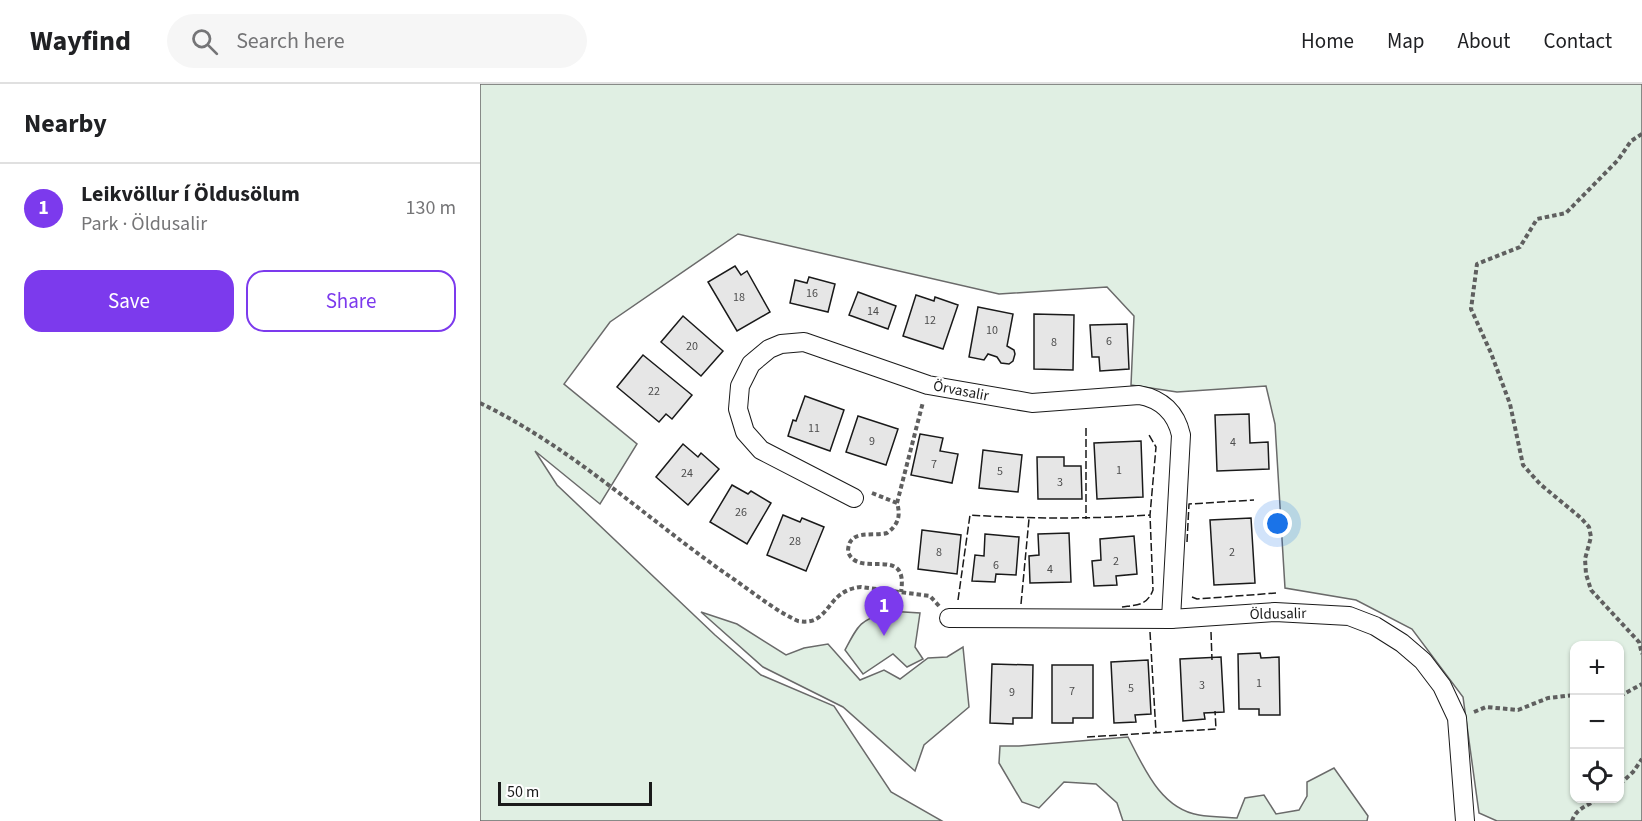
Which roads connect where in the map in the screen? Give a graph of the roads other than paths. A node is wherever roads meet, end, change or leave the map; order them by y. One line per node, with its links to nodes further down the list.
1 (854, 498): 3 (street, Örvasalir)
2 (949, 618): 3 (street, Öldusalir)
3 (1171, 619): 4 (street, Öldusalir)
4 (1465, 821)

